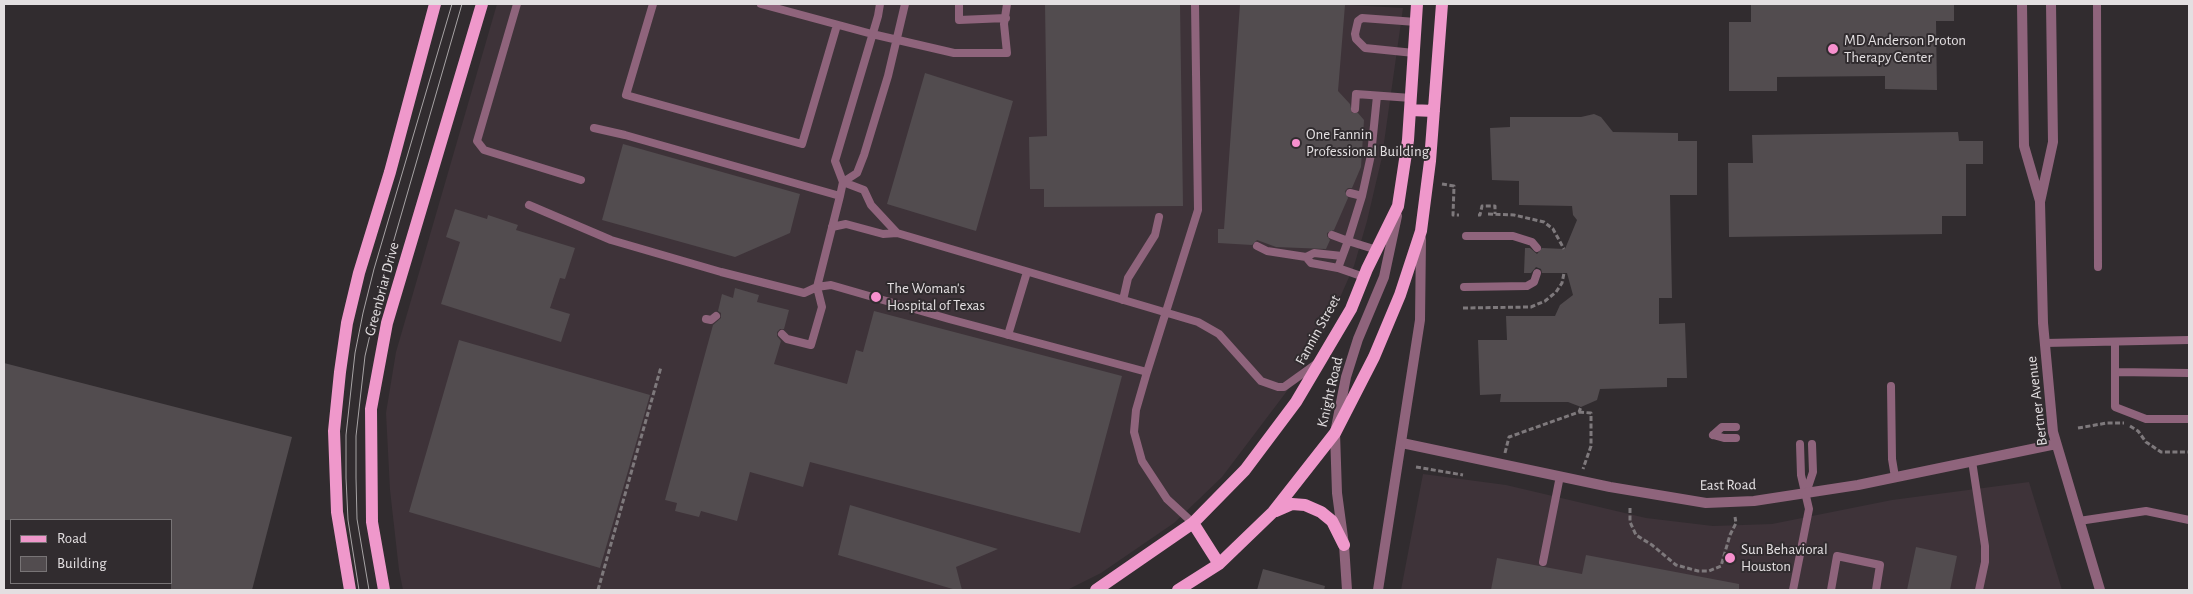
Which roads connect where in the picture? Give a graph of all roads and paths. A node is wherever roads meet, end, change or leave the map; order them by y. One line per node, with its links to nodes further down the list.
1 (435, 4): 104 (main road, Greenbriar Drive)
2 (482, 4): 105 (main road, Greenbriar Drive)
3 (517, 4): 27 (lane)
4 (652, 4): 18 (lane)
5 (761, 4): 18 (lane)
6 (880, 4): 19 (lane)
7 (905, 4): 20 (lane)
8 (959, 4): 16 (lane)
9 (1007, 4): 16 (lane)
10 (1196, 4): 63 (lane)
11 (1417, 4): 17 (main road, Fannin Street)
12 (1442, 4): 25 (main road)
13 (2022, 4): 33 (street, Bertner Avenue)
14 (2051, 4): 33 (street, Bertner Avenue)
15 (2097, 4): 53 (lane)
16 (1006, 18): 20 (lane)
17 (1416, 22): 21 (main road, Fannin Street); 21 (lane)
18 (837, 24): 19 (lane)
19 (872, 34): 20 (lane); 28 (lane)
20 (897, 40): 28 (lane)
21 (1414, 53): 23 (main road, Fannin Street)
22 (1377, 96): 23 (lane); 24 (lane); 32 (lane)
23 (1410, 104): 25 (main road); 35 (main road, Fannin Street)
24 (1354, 109)
25 (1434, 110): 42 (main road)
26 (594, 128): 31 (lane)
27 (582, 180)
28 (844, 182): 31 (lane); 43 (lane)
29 (1442, 184): 38 (path)
30 (1350, 193): 32 (lane)
31 (840, 196): 41 (lane)
32 (1362, 196): 46 (lane)
33 (2040, 202): 68 (street, Bertner Avenue)
34 (529, 205): 60 (lane)
35 (1398, 206): 50 (main road, Fannin Street); 80 (street, Knight Road)
36 (1488, 214): 37 (path)
37 (1495, 214): 39 (path); 49 (path)
38 (1459, 215)
39 (1478, 215)
40 (1159, 217): 61 (lane)
41 (832, 227): 43 (lane); 60 (lane)
42 (1421, 231): 80 (main road); 82 (street)
43 (896, 233): 55 (lane)
44 (1332, 235): 46 (lane)
45 (1466, 236): 48 (lane)
46 (1348, 240): 50 (lane); 51 (lane)
47 (1257, 246): 52 (lane)
48 (1537, 248)
49 (1564, 249)
50 (1377, 250): 58 (main road, Fannin Street)
51 (1342, 256): 52 (lane); 54 (lane)
52 (1306, 257): 54 (lane)
53 (2098, 267)
54 (1338, 268): 58 (lane)
55 (1027, 272): 61 (lane); 64 (lane)
56 (1537, 273): 59 (lane)
57 (1564, 273): 62 (path)
58 (1364, 277): 69 (main road, Fannin Street)
59 (1464, 286)
60 (817, 287): 64 (lane); 65 (lane)
61 (1123, 300): 63 (lane)
62 (1463, 308)
63 (1165, 312): 69 (lane); 71 (lane)
64 (1008, 335): 71 (lane)
65 (783, 338)
66 (2189, 340): 67 (lane)
67 (2115, 342): 68 (lane); 72 (lane)
68 (2045, 343): 85 (street, Bertner Avenue)
69 (1320, 361): 100 (main road, Fannin Street)
70 (661, 367): 106 (path)
71 (1147, 372): 100 (lane)
72 (2115, 372): 73 (lane); 77 (lane)
73 (2189, 373)
74 (1891, 386): 93 (lane)
75 (1581, 407): 76 (path)
76 (1579, 412): 87 (path); 90 (path)
77 (2189, 419)
78 (1736, 427): 81 (lane)
79 (2078, 428): 86 (path)
80 (1335, 433): 96 (main road); 101 (street, Knight Road)
81 (1736, 438)
82 (1402, 443): 92 (street, East Road); 110 (street)
83 (1800, 444): 94 (lane)
84 (1812, 444): 94 (lane)
85 (2056, 444): 88 (street, East Road); 99 (street, Bertner Avenue)
86 (2189, 452)
87 (1505, 454)
88 (1972, 462): 93 (street, East Road); 114 (lane)
89 (1416, 467): 91 (path)
90 (1583, 470)
91 (1463, 475)
92 (1560, 476): 94 (street, East Road); 102 (lane)
93 (1895, 477): 94 (street, East Road)
94 (1806, 493): 111 (lane)
95 (1630, 508): 97 (path)
96 (1273, 512): 101 (main road); 103 (main road)
97 (1735, 517)
98 (2189, 520): 99 (lane)
99 (2079, 521): 115 (street, Bertner Avenue)
100 (1193, 522): 103 (main road); 107 (main road, Fannin Street)
101 (1344, 545): 109 (street, Knight Road)
102 (1543, 562)
103 (1219, 564): 108 (main road)
104 (350, 590)
105 (384, 590)
106 (598, 590)
107 (1096, 590)
108 (1178, 590)
109 (1347, 590)
110 (1378, 590)
111 (1794, 590)
112 (1831, 590): 113 (lane)
113 (1876, 590)
114 (1979, 590)
115 (2100, 590)

